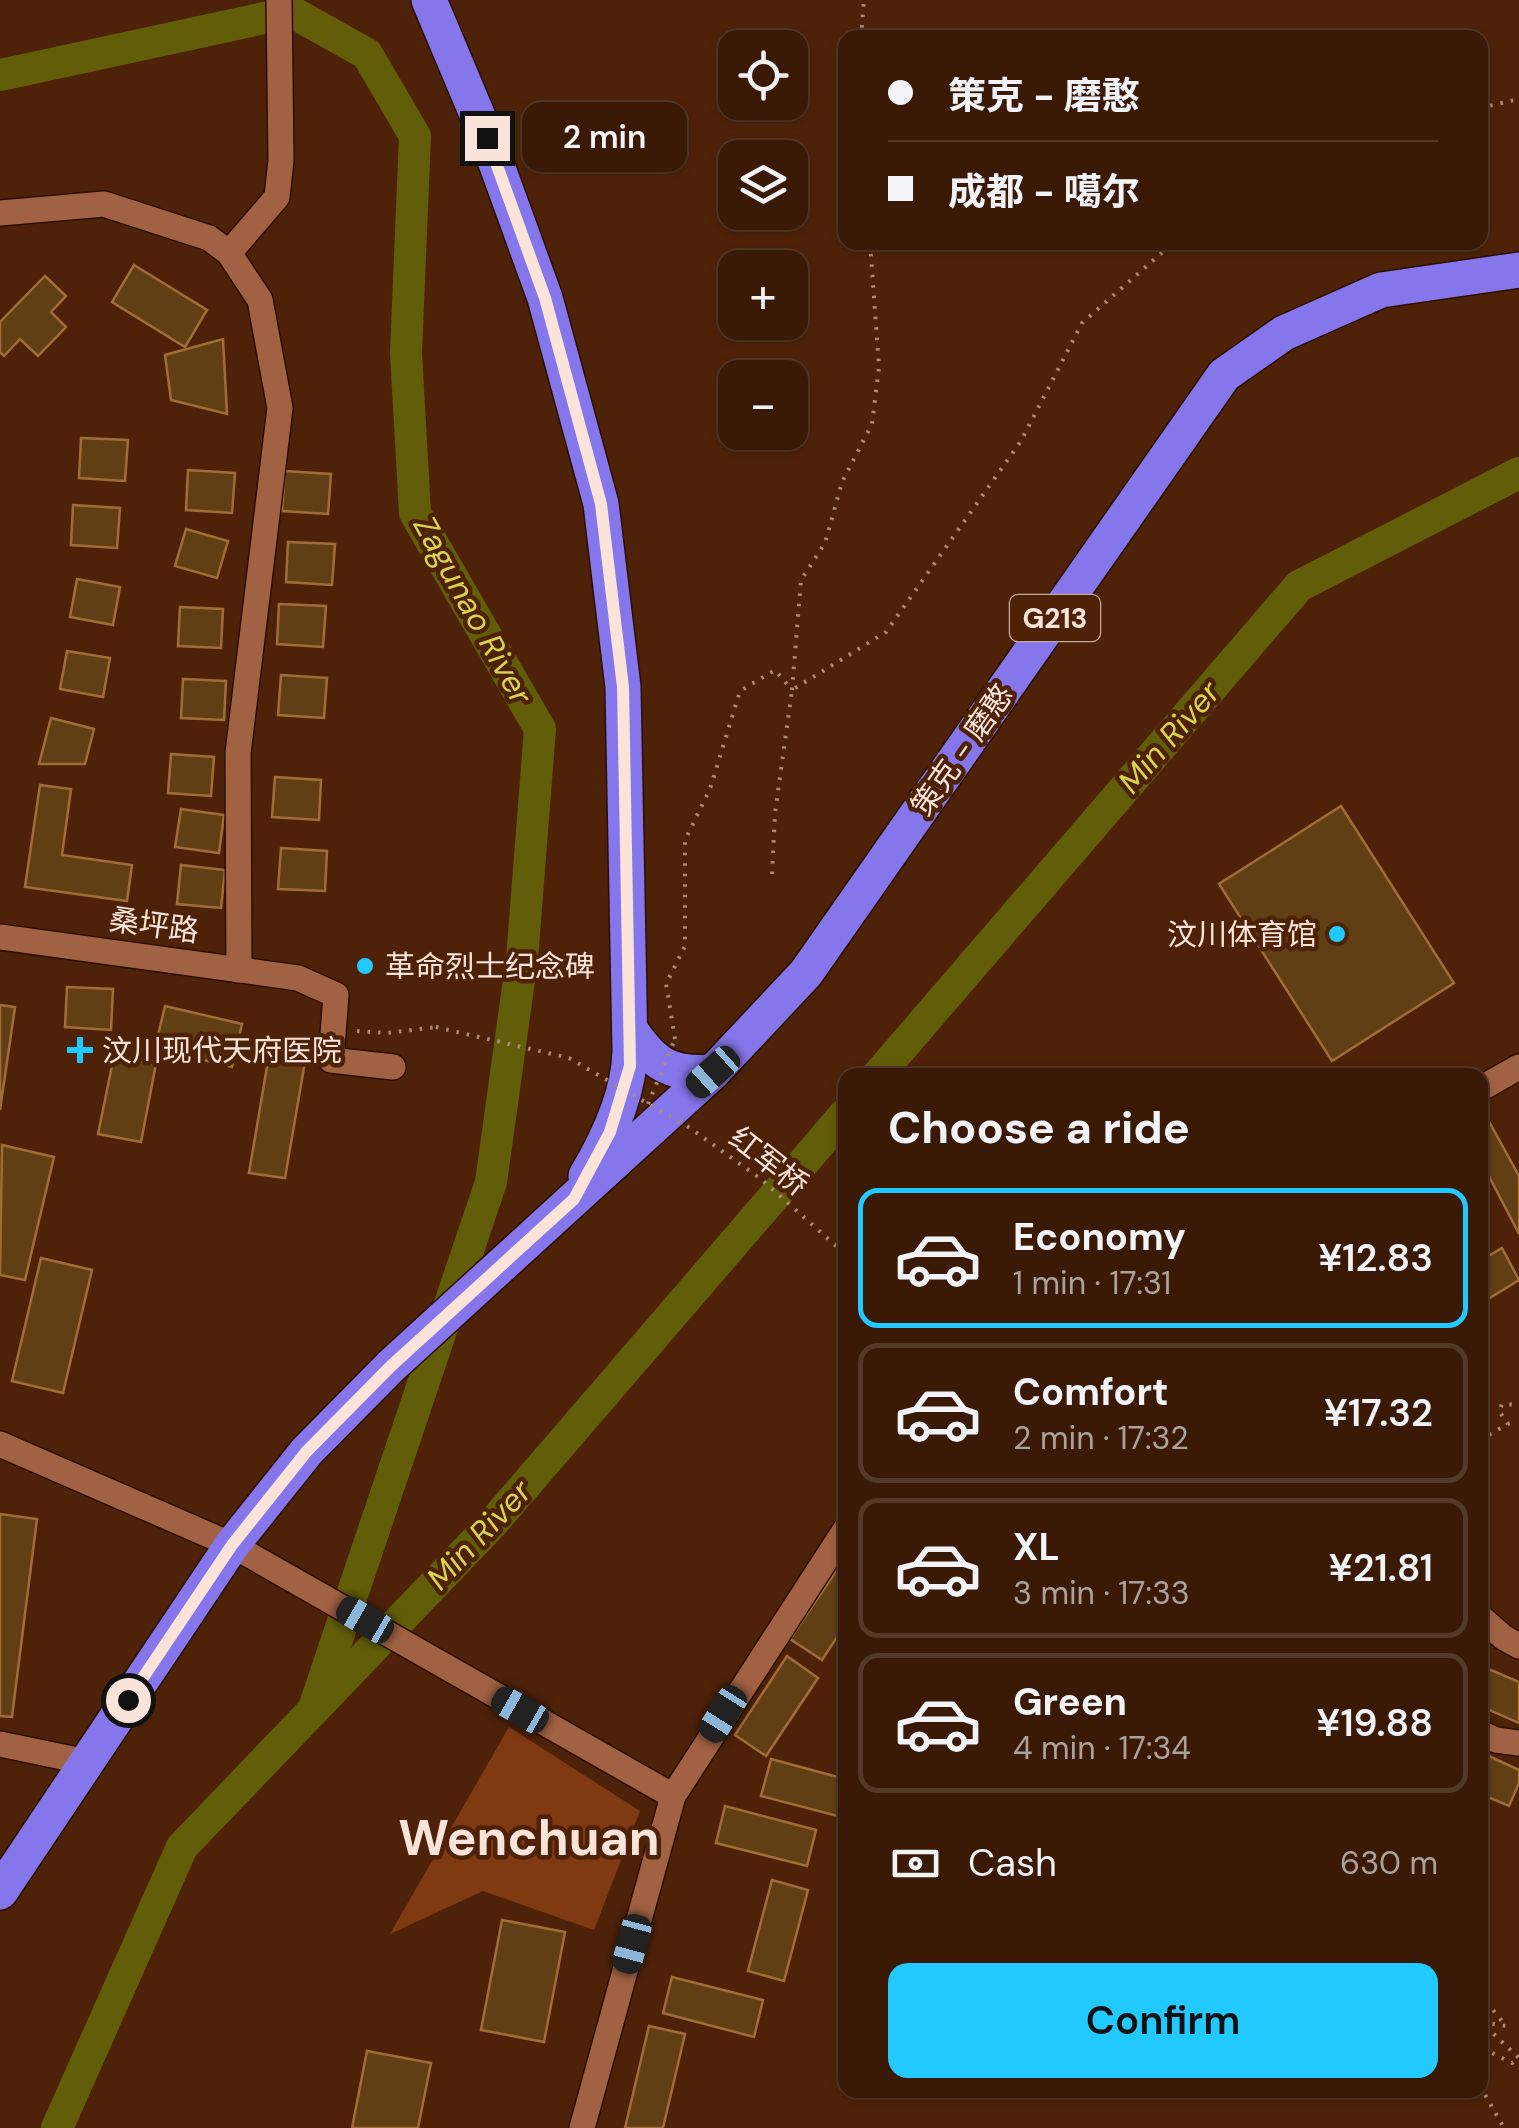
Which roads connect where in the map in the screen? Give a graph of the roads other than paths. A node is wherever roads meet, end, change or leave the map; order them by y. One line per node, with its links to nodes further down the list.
1 (279, 0): 4 (street)
2 (428, 0): 8 (highway)
3 (0, 213): 4 (street)
4 (228, 253): 7 (street)
5 (1519, 270): 11 (highway, 策克 - 磨憨 / G213)
6 (0, 937): 7 (street, 桑坪路)
7 (239, 970): 9 (street, 桑坪路)
8 (630, 1040): 11 (highway); 13 (highway)
9 (393, 1067)
10 (1519, 1067): 12 (street)
11 (713, 1072): 13 (highway, 策克 - 磨憨 / G213)
12 (1488, 1084)
13 (574, 1199): 16 (highway, G213)
14 (0, 1444): 16 (street)
15 (838, 1541): 23 (street)
16 (232, 1545): 22 (highway, G213); 23 (street)
17 (1488, 1625): 18 (street)
18 (1519, 1646)
19 (1488, 1736): 20 (street)
20 (1519, 1743)
21 (0, 1744): 22 (street)
22 (87, 1762): 24 (highway, G213)
23 (672, 1796): 25 (street)
24 (0, 1892)
25 (582, 2128)

